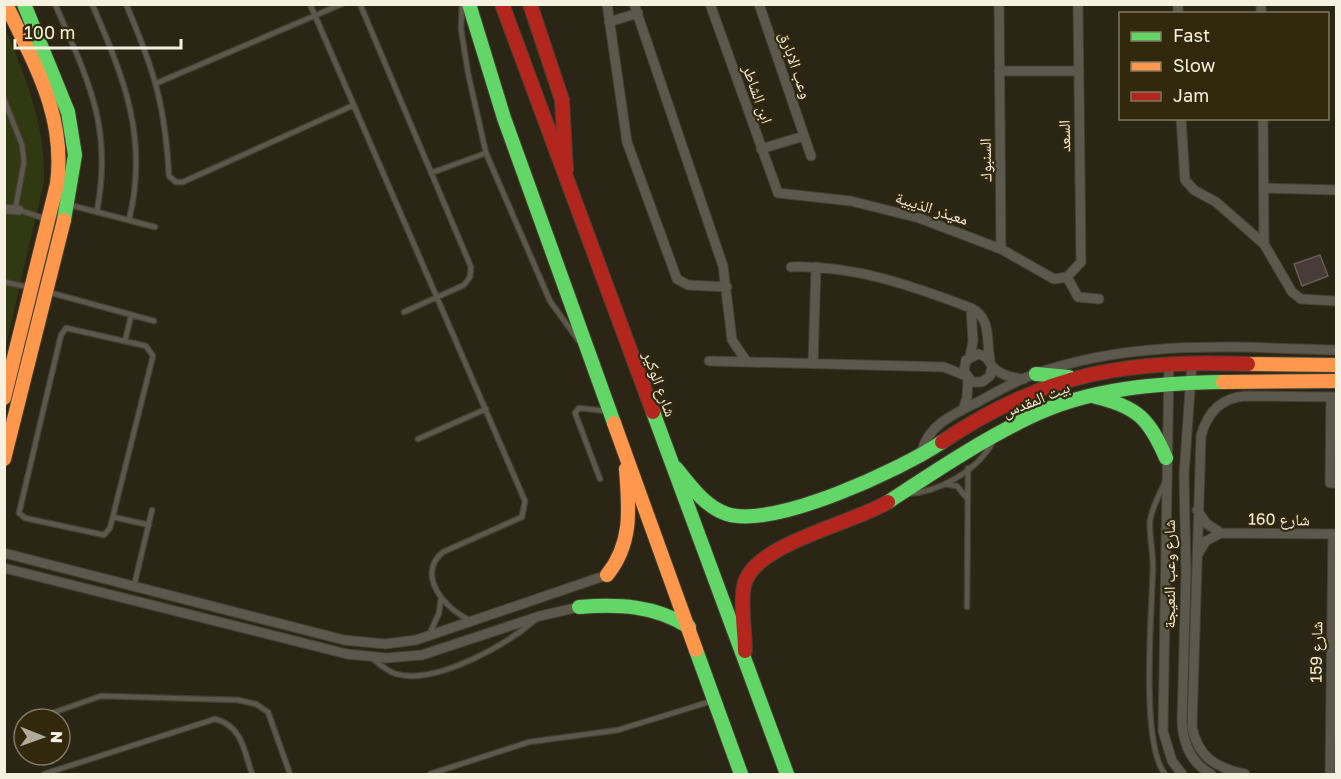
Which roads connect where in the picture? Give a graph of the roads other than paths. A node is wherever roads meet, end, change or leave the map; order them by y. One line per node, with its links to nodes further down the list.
1 (55, 4): 39 (lane)
2 (92, 4): 41 (lane)
3 (126, 4): 22 (lane)
4 (310, 4): 18 (lane)
5 (342, 4): 18 (lane)
6 (360, 4): 31 (lane)
7 (462, 4): 29 (lane)
8 (469, 4): 61 (street)
9 (502, 4): 32 (street, شارع الوكير)
10 (530, 4): 32 (street)
11 (607, 4): 19 (street)
12 (710, 4): 28 (street, ابن الشاطر)
13 (759, 4): 27 (street, وعب الابارق)
14 (999, 4): 20 (street, السنبوك)
15 (1078, 4): 21 (street, السعد)
16 (13, 7): 36 (street); 40 (street)
17 (636, 9): 19 (street); 49 (street)
18 (315, 16): 22 (lane); 24 (lane)
19 (609, 22): 49 (street)
20 (999, 71): 21 (street); 44 (street, السنبوك)
21 (1078, 71): 47 (street, السعد)
22 (157, 83): 24 (lane)
23 (4, 99): 38 (lane)
24 (354, 105): 52 (lane)
25 (1181, 120): 43 (street)
26 (1263, 120): 33 (street)
27 (804, 136): 28 (street); 30 (street, وعب الابارق)
28 (761, 149): 35 (street, ابن الشاطر)
29 (486, 153): 31 (lane); 61 (lane)
30 (811, 156)
31 (431, 173): 52 (lane)
32 (566, 181): 89 (street, شارع الوكير)
33 (1264, 188): 34 (street); 43 (street)
34 (1336, 190)
35 (778, 193): 44 (street, معيذر الذيبية)
36 (68, 204): 39 (lane); 51 (street)
37 (4, 209): 38 (street)
38 (19, 210): 40 (lane)
39 (97, 211): 41 (lane)
40 (48, 220): 50 (street)
41 (129, 220): 42 (lane)
42 (155, 227)
43 (1264, 244): 54 (street)
44 (1001, 249): 47 (street, معيذر الذيبية)
45 (791, 267): 46 (street)
46 (816, 267): 55 (street); 68 (street)
47 (1067, 277): 53 (street)
48 (4, 282): 50 (lane)
49 (728, 287): 64 (street)
50 (31, 288): 51 (lane); 79 (street)
51 (45, 292): 57 (lane); 88 (street)
52 (438, 297): 56 (lane); 80 (lane)
53 (1099, 299)
54 (1336, 301)
55 (971, 308): 62 (street); 66 (street)
56 (404, 312)
57 (131, 316): 58 (lane); 59 (lane)
58 (154, 321)
59 (125, 341): 99 (lane); 99 (lane)
60 (1336, 350): 71 (street, بيت المقدس)
61 (590, 353): 81 (street)
62 (968, 358): 66 (street); 70 (street); 72 (street)
63 (709, 362): 64 (street)
64 (747, 362): 68 (street)
65 (1192, 362): 67 (street, بيت المقدس); 69 (street, بيت المقدس); 75 (street, شارع وعب النعيجة)
66 (991, 363): 71 (street, بيت المقدس); 72 (street)
67 (1169, 363): 73 (street, بيت المقدس); 76 (street, شارع وعب النعيجة)
68 (813, 364): 70 (street)
69 (1336, 365)
70 (944, 367): 72 (street)
71 (1030, 376): 73 (street); 82 (street, بيت المقدس)
72 (967, 377): 82 (street)
73 (1074, 378): 86 (street, بيت المقدس)
74 (1336, 381): 75 (street, بيت المقدس)
75 (1191, 382): 76 (street, بيت المقدس); 131 (street, شارع وعب النعيجة)
76 (1168, 383): 77 (street, بيت المقدس); 87 (street, شارع وعب النعيجة)
77 (1091, 396): 83 (street, بيت المقدس); 87 (street)
78 (1334, 397): 93 (street); 98 (street, شارع وعب النعيجة)
79 (4, 398)
80 (486, 409): 84 (lane); 108 (lane)
81 (610, 410): 85 (street); 91 (lane)
82 (963, 410): 86 (street, بيت المقدس)
83 (994, 435): 90 (lane); 95 (street, بيت المقدس)
84 (418, 439)
85 (624, 452): 106 (street); 113 (street)
86 (921, 455): 89 (street, بيت المقدس)
87 (1166, 458): 92 (street, شارع وعب النعيجة)
88 (4, 459)
89 (670, 462): 119 (street, شارع الوكير)
90 (968, 468): 94 (lane); 96 (lane)
91 (600, 479)
92 (1165, 482): 129 (lane); 130 (street, شارع وعب النعيجة)
93 (1336, 483)
94 (945, 484): 95 (lane); 96 (lane)
95 (901, 495): 119 (street, بيت المقدس)
96 (968, 500): 110 (lane)
97 (152, 510): 100 (lane)
98 (1197, 510): 101 (street); 104 (street, شارع وعب النعيجة)
99 (113, 517): 100 (lane)
100 (149, 525): 107 (lane)
101 (1221, 533): 102 (street, شارع 160); 104 (street)
102 (1335, 534): 117 (street, شارع 159)
103 (4, 553): 107 (street)
104 (1197, 555): 132 (street, شارع وعب النعيجة)
105 (4, 568): 118 (street)
106 (607, 575): 112 (street)
107 (134, 586): 115 (street)
108 (441, 599): 112 (lane); 115 (lane)
109 (579, 607): 111 (street); 113 (street)
110 (967, 607)
111 (540, 616): 116 (street); 118 (lane)
112 (472, 621): 114 (street)
113 (689, 627): 120 (street)
114 (440, 633): 115 (street); 116 (street)
115 (426, 637)
116 (446, 649): 118 (street)
117 (1334, 654): 122 (street, شارع 159)
118 (371, 657)
119 (745, 664): 128 (street, شارع الوكير)
120 (715, 700): 126 (lane); 127 (street)
121 (69, 707): 125 (lane)
122 (1329, 773)
123 (44, 774): 124 (lane)
124 (252, 774)
125 (290, 774)
126 (430, 774)
127 (741, 774)
128 (787, 774)
129 (1165, 774)
130 (1182, 774)
131 (1211, 774)
132 (1245, 774)

